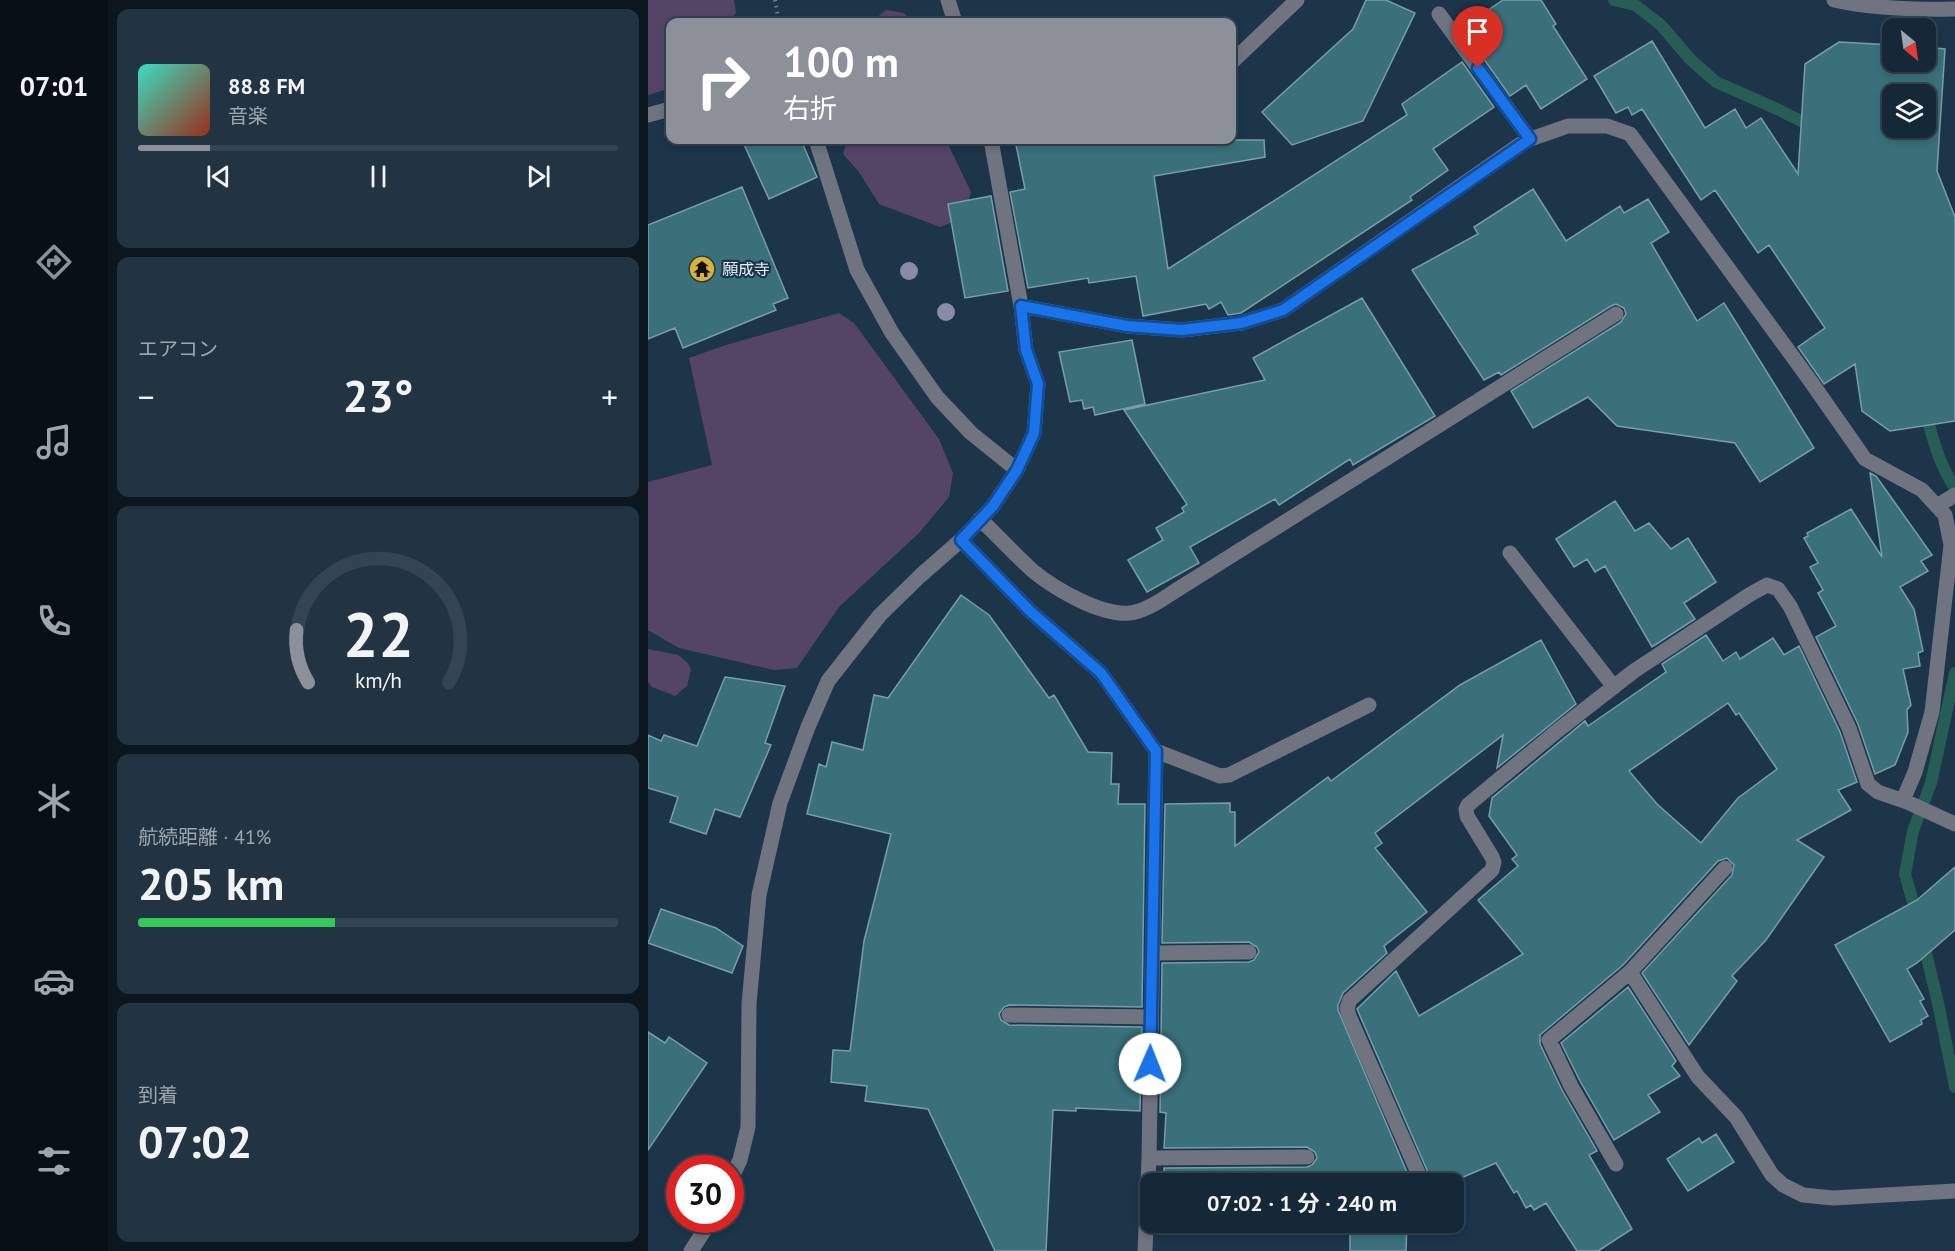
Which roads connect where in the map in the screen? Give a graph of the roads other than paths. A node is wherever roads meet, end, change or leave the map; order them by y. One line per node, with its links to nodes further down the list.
1 (948, 0): 6 (street)
2 (1297, 0): 7 (street)
3 (1834, 0): 4 (street)
4 (1955, 9)
5 (1439, 14): 10 (street)
6 (954, 18)
7 (1236, 58)
8 (666, 110): 9 (street)
9 (648, 115)
10 (1530, 139): 13 (street); 16 (street)
11 (817, 144): 15 (street)
12 (992, 144): 13 (street)
13 (1021, 306): 15 (street)
14 (1616, 314): 17 (street)
15 (1017, 470): 17 (street)
16 (1947, 500): 23 (street)
17 (980, 519): 18 (street)
18 (961, 540): 22 (street); 31 (street)
19 (1510, 553): 20 (street)
20 (1614, 687): 23 (street); 35 (street)
21 (1369, 705): 22 (street)
22 (1156, 751): 27 (street)
23 (1905, 801): 24 (street)
24 (1949, 821)
25 (1725, 868): 28 (street)
26 (1250, 952): 27 (street)
27 (1152, 953): 30 (street)
28 (1630, 972): 34 (street); 36 (street)
29 (1008, 1015): 30 (street)
30 (1151, 1017): 33 (street)
31 (741, 1155)
32 (1307, 1157): 33 (street)
33 (1149, 1158): 39 (street)
34 (1616, 1164)
35 (1418, 1173)
36 (1955, 1191)
37 (703, 1233): 38 (street)
38 (691, 1251)
39 (1145, 1251)

